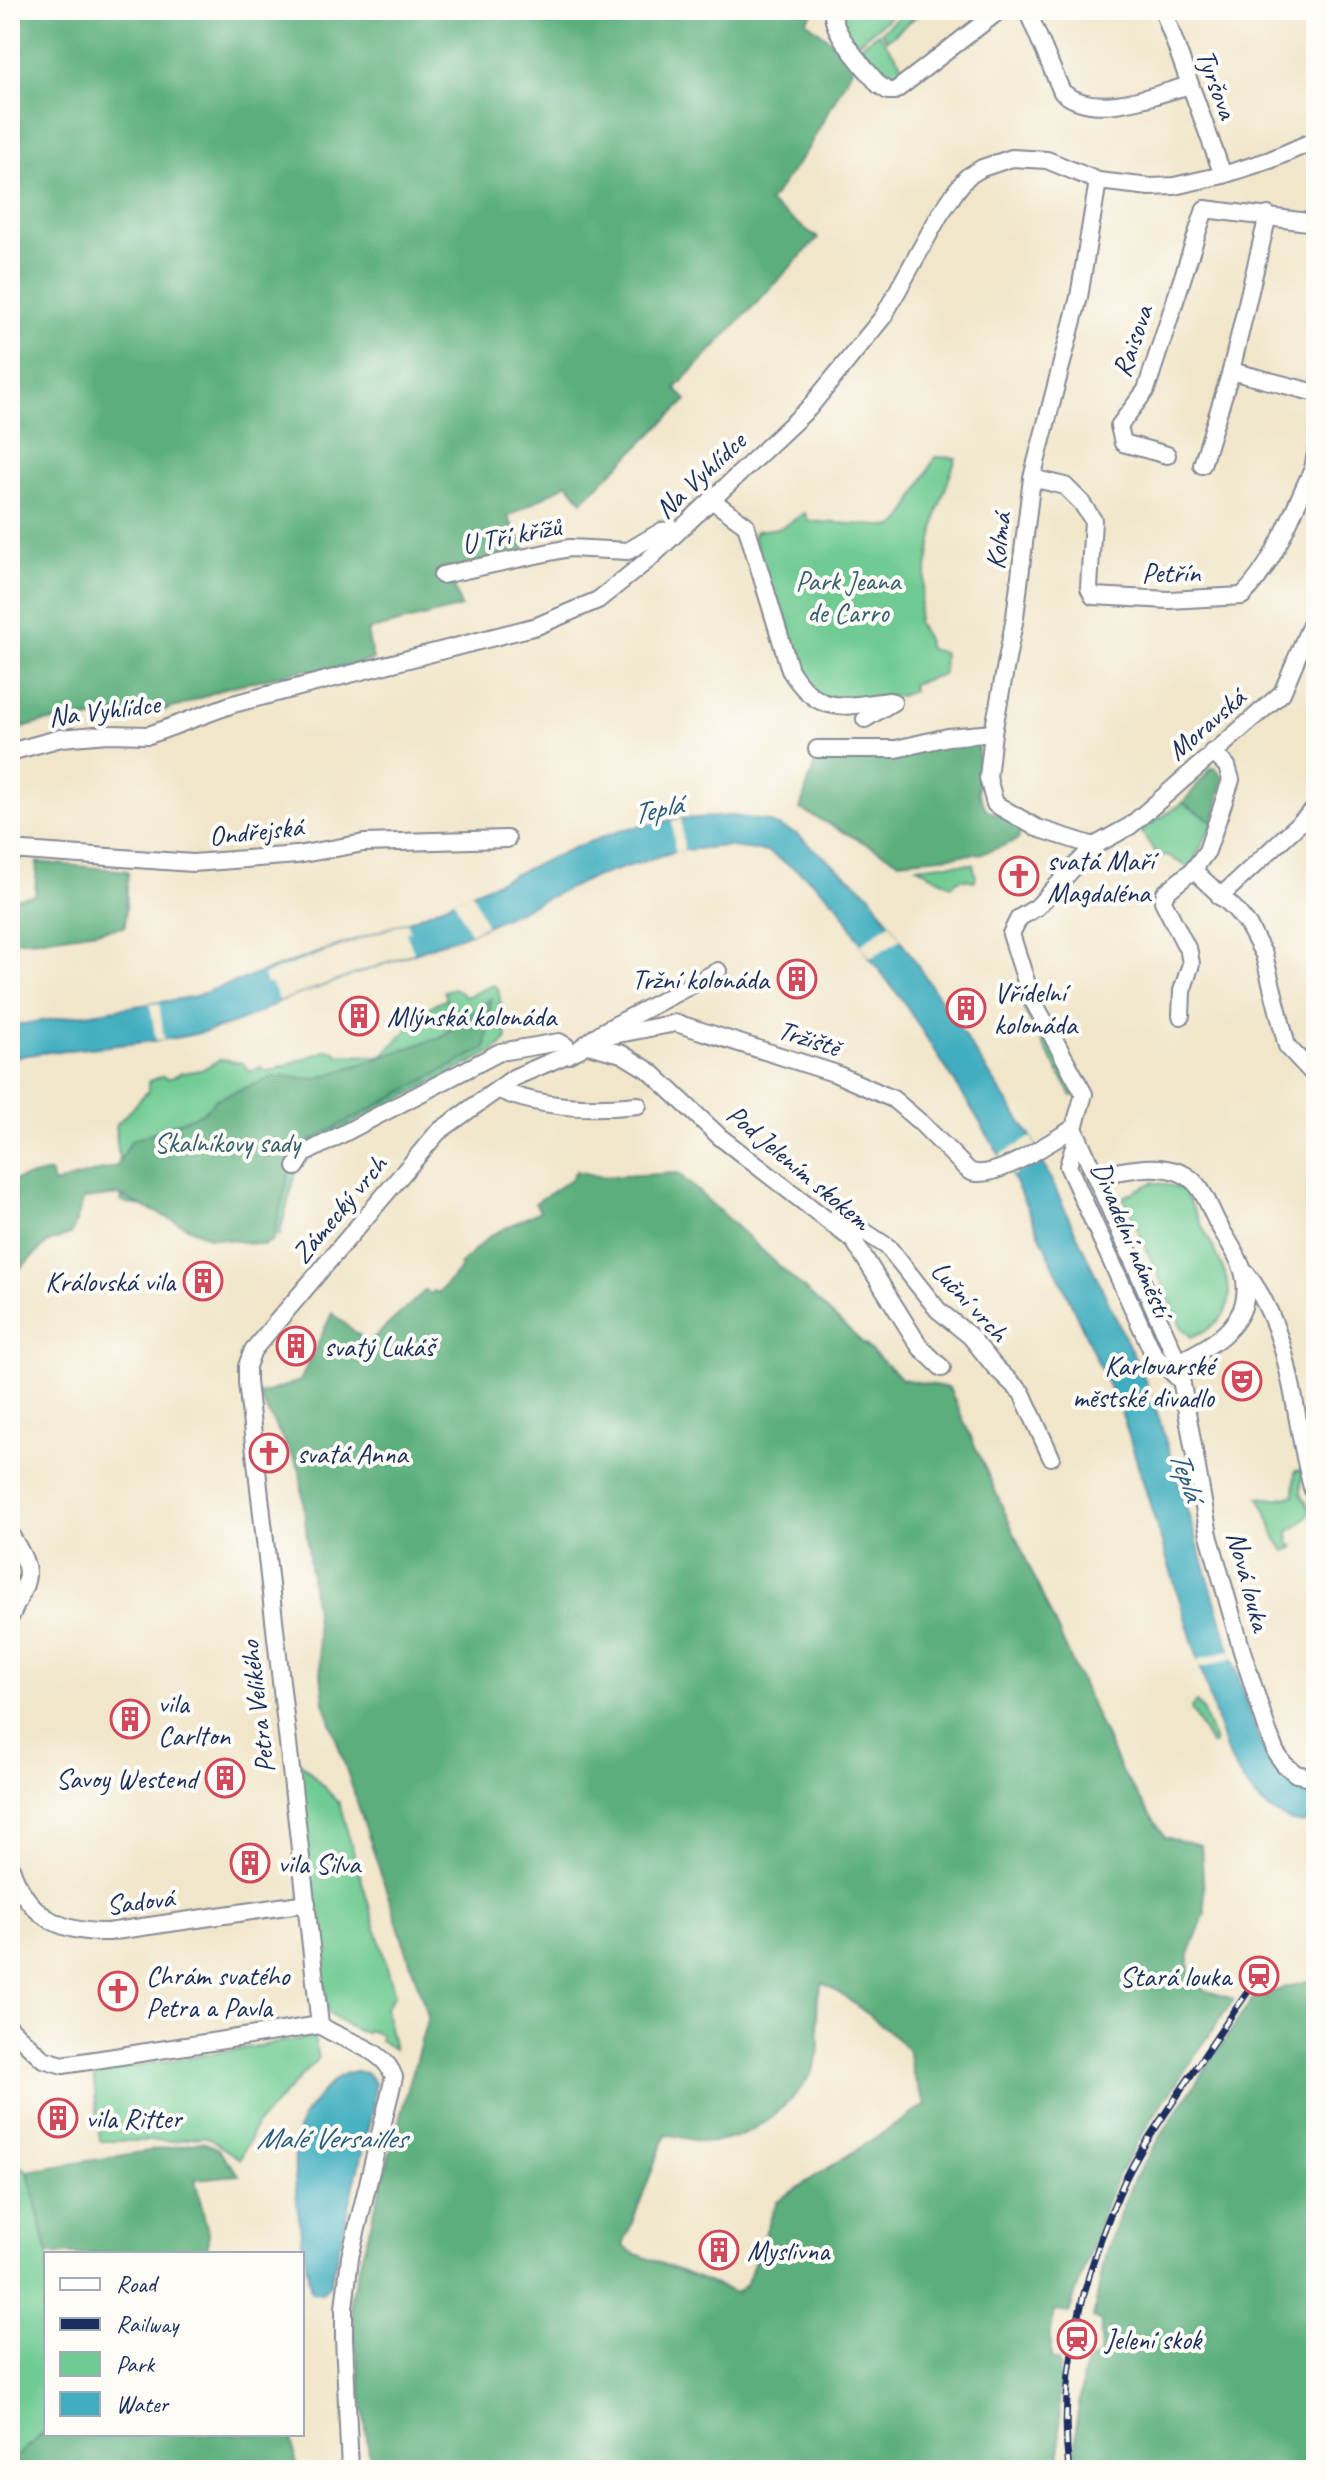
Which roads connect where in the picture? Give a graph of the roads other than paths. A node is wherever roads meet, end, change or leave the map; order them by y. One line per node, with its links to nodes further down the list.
1 (833, 10): 2 (street)
2 (1000, 10)
3 (1027, 10): 5 (street)
4 (1163, 10): 5 (street, Tyršova)
5 (1190, 85): 7 (street, Tyršova)
6 (1316, 140): 7 (street, Na Vyhlídce)
7 (1223, 175): 9 (street, Na Vyhlídce)
8 (1098, 181): 9 (street, Na Vyhlídce); 18 (street, Kolmá); 19 (street, Na Vyhlídce)
9 (1194, 182): 10 (street)
10 (1205, 209): 11 (street); 16 (street, Raisova)
11 (1268, 215): 12 (street); 13 (street)
12 (1316, 223)
13 (1231, 371): 14 (street); 17 (street)
14 (1316, 393)
15 (1316, 453): 18 (street, Petřín)
16 (1167, 455)
17 (1202, 465)
18 (1032, 478): 24 (street, Kolmá)
19 (713, 501): 20 (street, Na Vyhlídce); 23 (street)
20 (680, 529): 21 (street, U Tří křížů); 26 (street, Na Vyhlídce)
21 (442, 575)
22 (1316, 612): 27 (street, Moravská)
23 (865, 719)
24 (993, 733): 25 (street); 30 (street, Kolmá)
25 (817, 749)
26 (10, 752)
27 (1212, 752): 30 (street, Moravská); 32 (street)
28 (1316, 808): 33 (street)
29 (507, 839): 31 (street, Ondřejská)
30 (1094, 846): 41 (street, Moravská)
31 (10, 850)
32 (1193, 870): 33 (street); 35 (street)
33 (1220, 897): 38 (street)
34 (718, 971): 36 (street, Zámecký vrch)
35 (1181, 1016)
36 (588, 1045): 37 (street, Zámecký vrch); 41 (street, Tržiště); 44 (street, Pod Jelením skokem)
37 (568, 1055): 39 (street, Zámecký vrch); 42 (street)
38 (1316, 1077)
39 (499, 1090): 40 (street); 49 (street, Zámecký vrch)
40 (638, 1105)
41 (1076, 1132): 43 (street, Divadelní náměstí); 48 (street, Divadelní náměstí)
42 (296, 1167)
43 (1095, 1176): 45 (street, Divadelní náměstí); 46 (street, Divadelní náměstí)
44 (819, 1214): 47 (street, Pod Jelením skokem); 50 (street, Luční vrch)
45 (1242, 1269): 46 (street, Divadelní náměstí); 51 (street)
46 (1178, 1362): 48 (street, Divadelní náměstí)
47 (942, 1368)
48 (1180, 1380): 54 (street, Nová louka)
49 (247, 1382): 56 (street, Petra Velikého)
50 (1051, 1457)
51 (1316, 1501)
52 (10, 1534): 53 (street)
53 (10, 1618)
54 (1311, 1778)
55 (10, 1865): 56 (street, Sadová)
56 (307, 1903): 57 (street, Petra Velikého)
57 (320, 2025): 58 (street); 59 (street)
58 (10, 2028)
59 (350, 2470)

